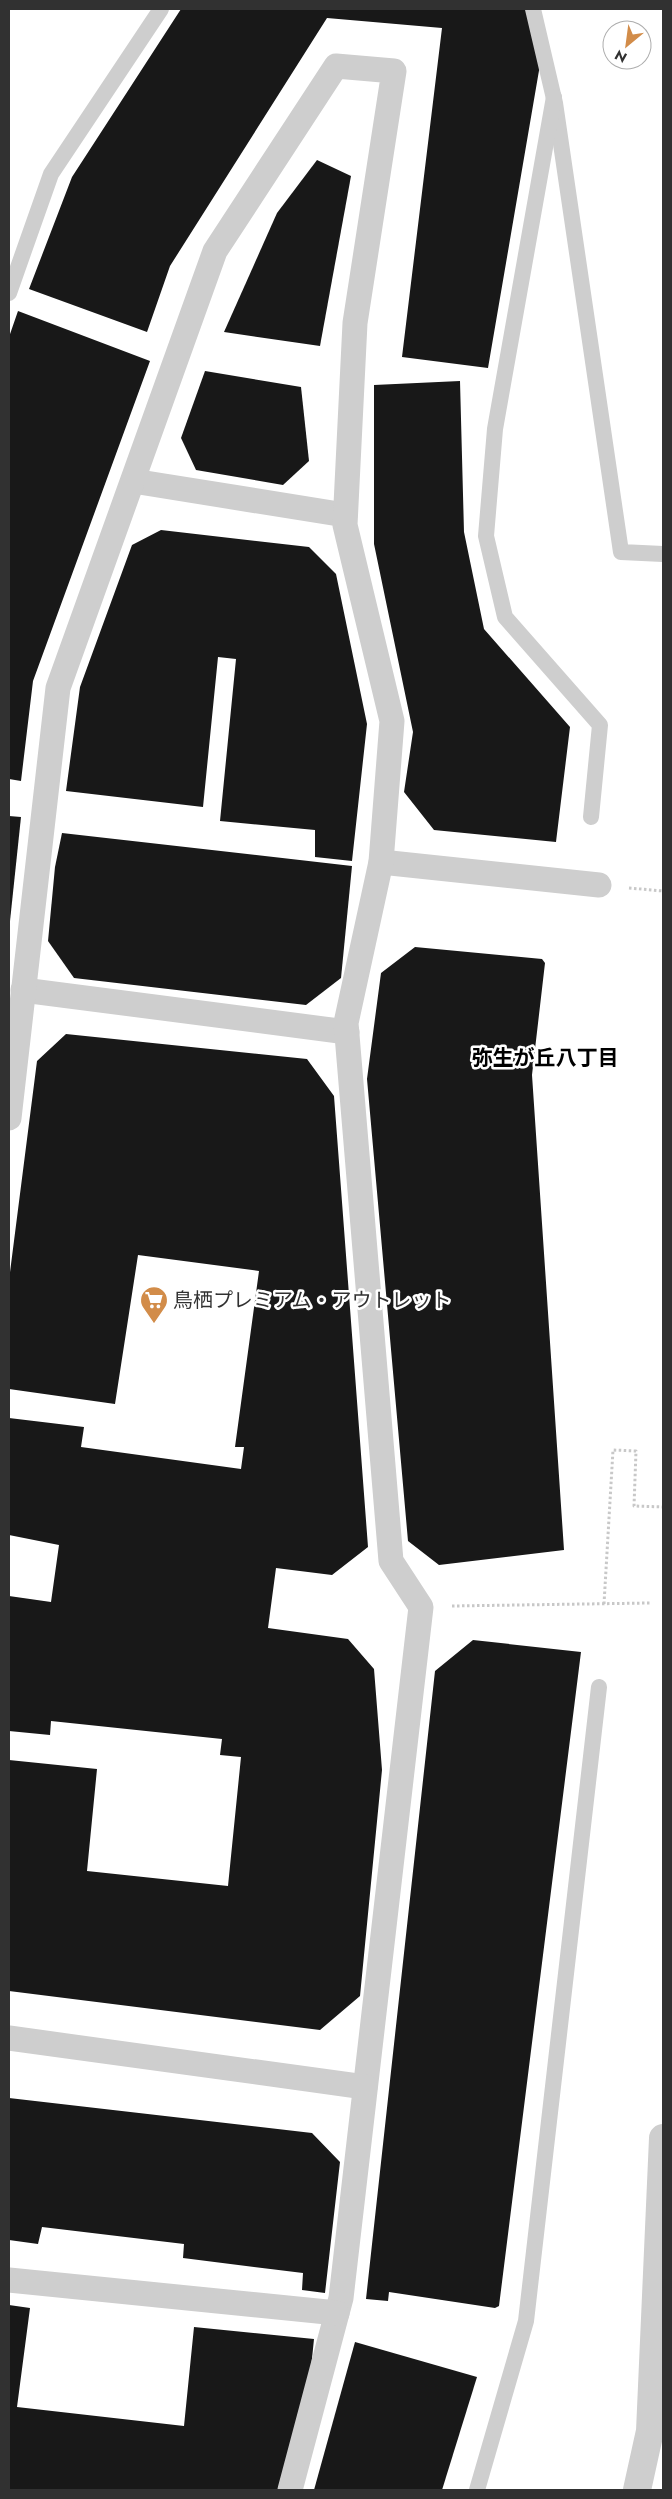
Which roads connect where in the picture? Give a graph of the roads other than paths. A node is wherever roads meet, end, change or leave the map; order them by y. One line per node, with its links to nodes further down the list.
1 (161, 9): 4 (lane)
2 (533, 9): 3 (lane)
3 (554, 97): 7 (lane); 8 (lane)
4 (9, 293)
5 (133, 481): 6 (street); 6 (street); 11 (street)
6 (346, 515): 9 (street)
7 (663, 554)
8 (591, 817)
9 (381, 862): 10 (street); 12 (street)
10 (599, 885)
11 (23, 990): 12 (street); 13 (street)
12 (347, 1032): 16 (street)
13 (9, 1118)
14 (599, 1687): 21 (lane)
15 (9, 2038): 16 (street)
16 (365, 2087): 19 (street)
17 (663, 2138): 22 (street)
18 (9, 2280): 19 (street)
19 (337, 2313): 20 (street)
20 (290, 2490)
21 (477, 2490)
22 (637, 2490)

